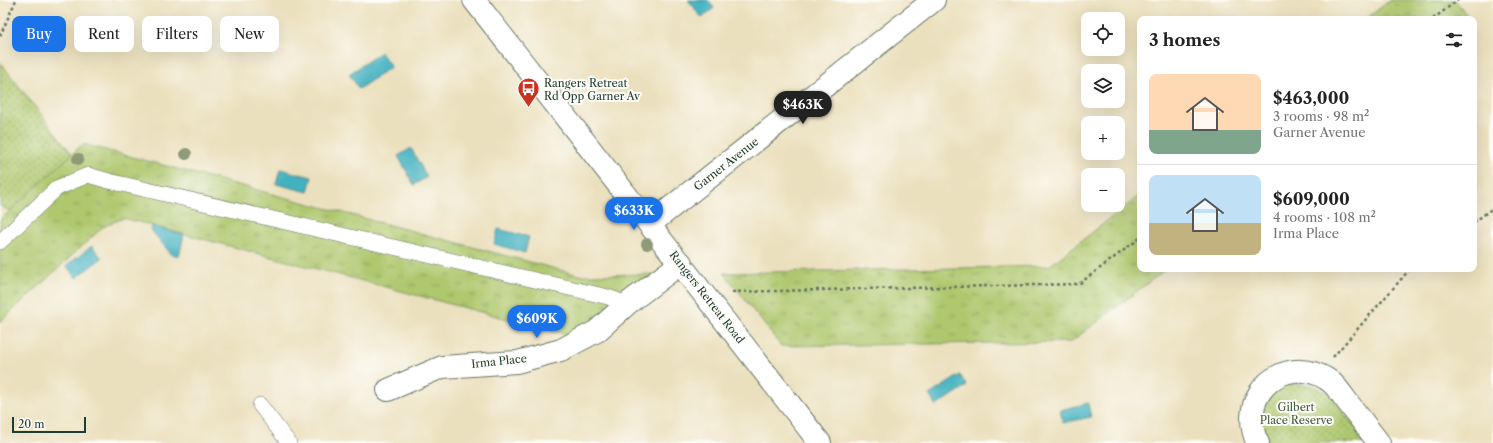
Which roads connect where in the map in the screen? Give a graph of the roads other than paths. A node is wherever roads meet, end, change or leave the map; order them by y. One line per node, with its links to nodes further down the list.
1 (474, 0): 3 (street, Rangers Retreat Road)
2 (934, 0): 3 (street, Garner Avenue)
3 (650, 224): 5 (street, Rangers Retreat Road)
4 (0, 242): 6 (lane)
5 (681, 263): 6 (street, Irma Place); 10 (street, Rangers Retreat Road)
6 (627, 304): 7 (street, Irma Place)
7 (388, 390)
8 (260, 405): 9 (lane)
9 (289, 443)
10 (820, 443)
11 (1258, 443): 12 (street)
12 (1379, 443)

